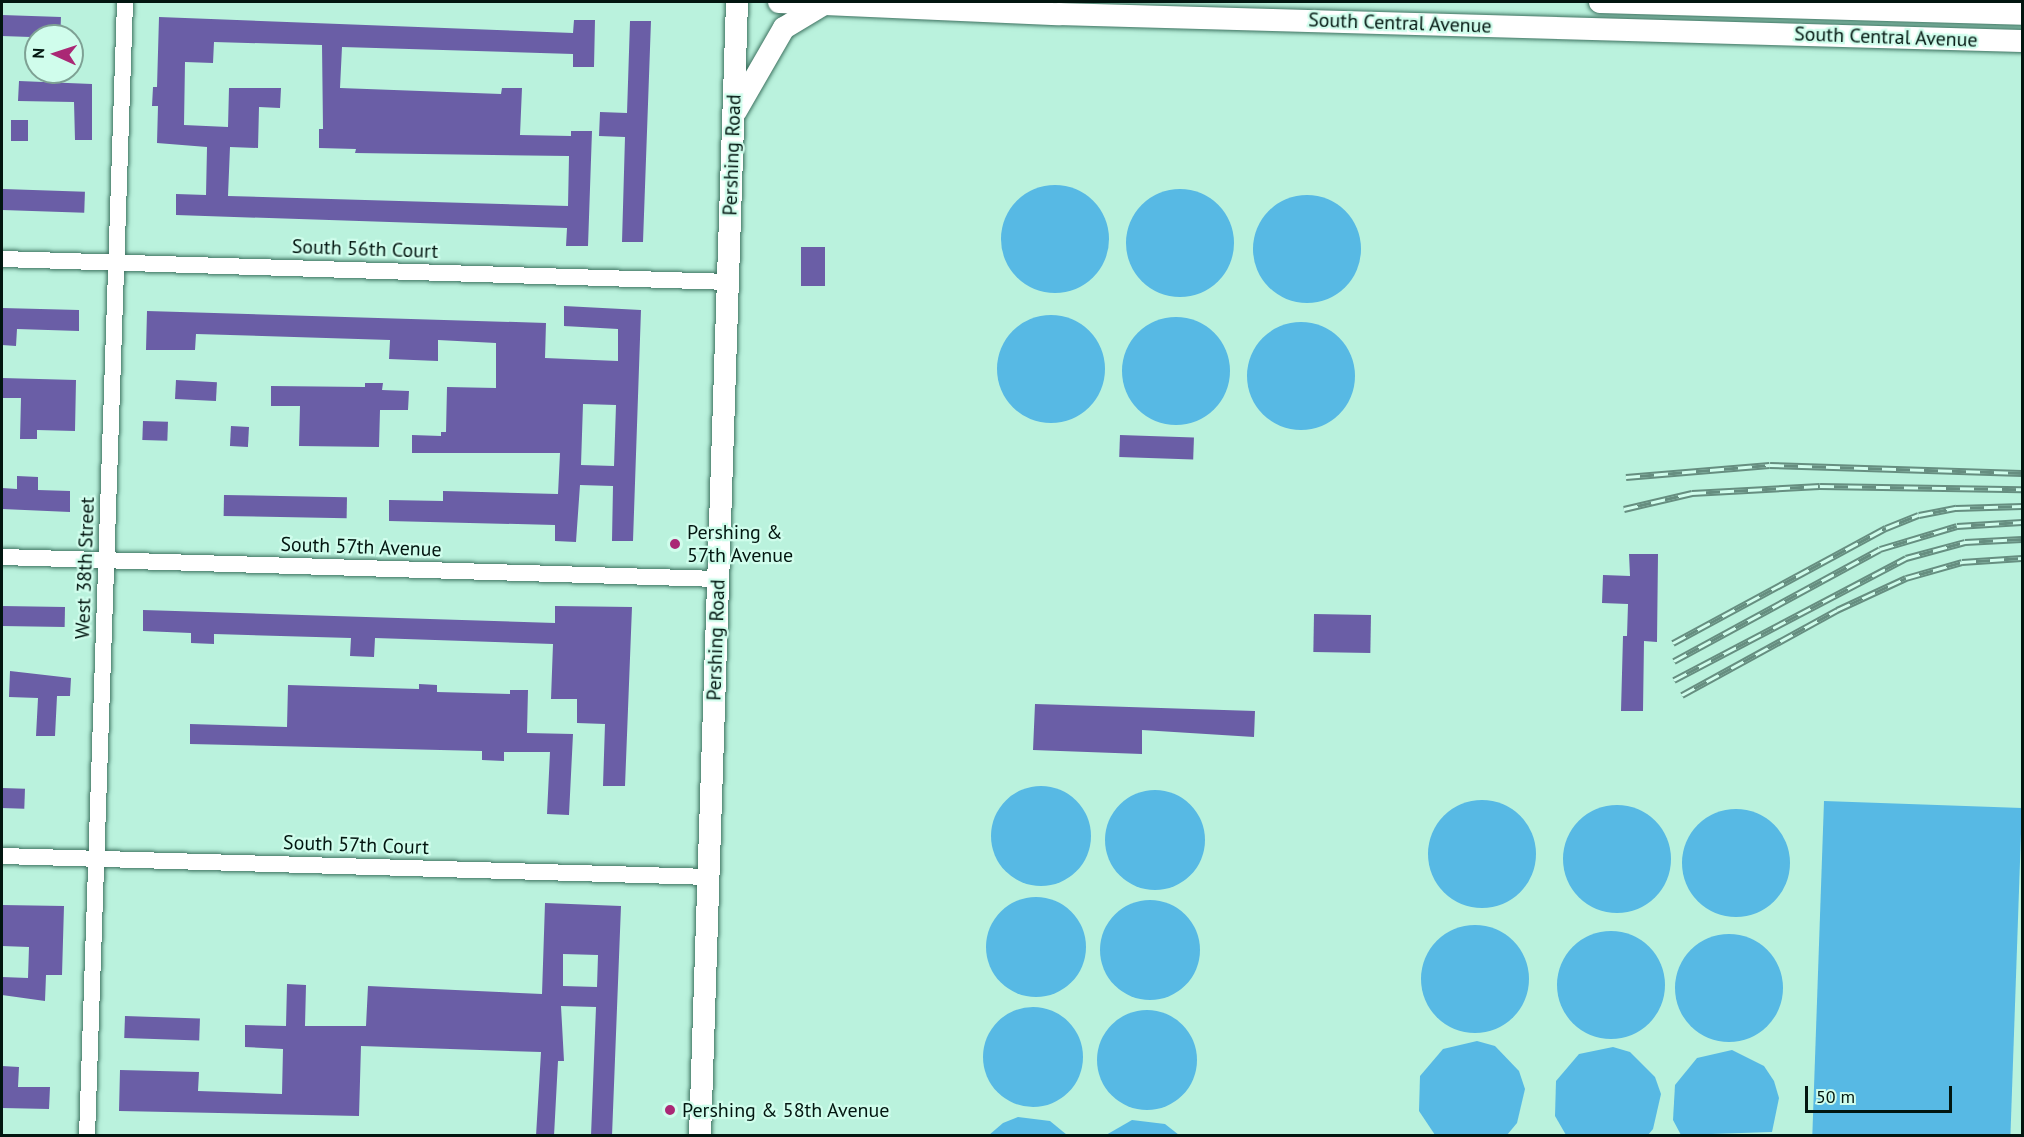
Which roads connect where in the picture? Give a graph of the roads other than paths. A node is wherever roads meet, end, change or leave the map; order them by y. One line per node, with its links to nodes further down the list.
1 (124, 2): 10 (street, West 38th Street)
2 (737, 2): 8 (main road, Pershing Road)
3 (779, 2): 5 (main road, South Central Avenue)
4 (1600, 2): 6 (main road, South Central Avenue)
5 (824, 4): 7 (main road, South Central Avenue); 8 (main road)
6 (2022, 14)
7 (2022, 41)
8 (734, 115): 11 (main road, Pershing Road)
9 (2, 260): 10 (street, South 56th Court)
10 (116, 263): 11 (street, South 56th Court); 13 (street, West 38th Street)
11 (728, 282): 14 (main road, Pershing Road)
12 (2, 557): 13 (street, South 57th Avenue)
13 (106, 561): 14 (street, South 57th Avenue); 16 (street, West 38th Street)
14 (718, 579): 17 (main road, Pershing Road)
15 (2, 856): 16 (street, South 57th Court)
16 (96, 859): 17 (street, South 57th Court); 18 (street, West 38th Street)
17 (709, 877): 19 (main road, Pershing Road)
18 (87, 1136)
19 (700, 1136)

